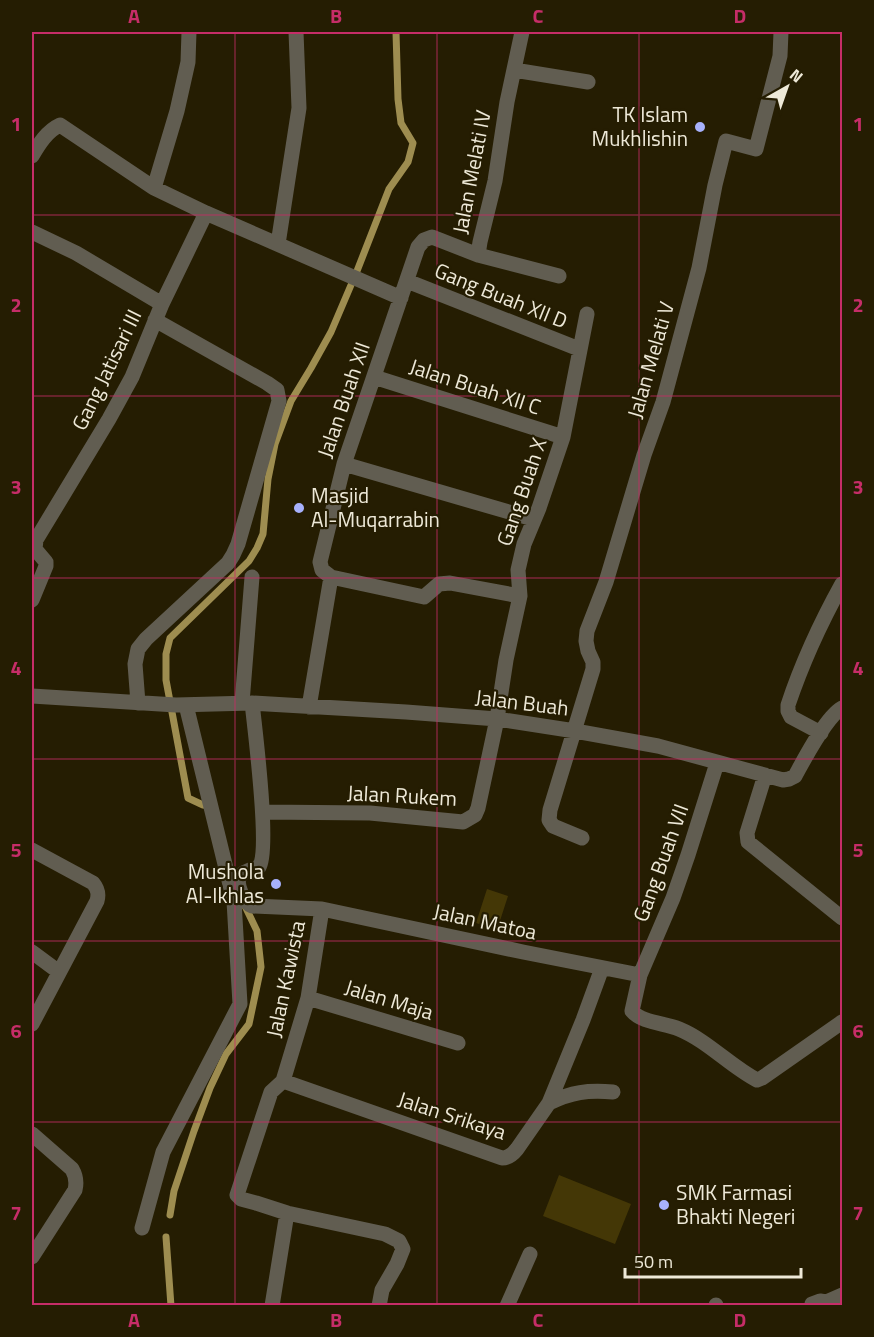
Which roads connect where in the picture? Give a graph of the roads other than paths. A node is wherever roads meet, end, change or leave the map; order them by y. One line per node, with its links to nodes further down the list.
1 (189, 32): 8 (street)
2 (296, 32): 11 (street)
3 (522, 32): 5 (street, Jalan Melati IV)
4 (781, 32): 36 (street, Jalan Melati V)
5 (514, 70): 6 (street); 12 (street, Jalan Melati IV)
6 (588, 81)
7 (32, 156): 8 (street)
8 (154, 188): 9 (street)
9 (206, 213): 11 (street); 16 (street, Gang Jatisari III)
10 (32, 232): 16 (street)
11 (278, 244): 15 (street)
12 (478, 255): 13 (street); 14 (street, Jalan Melati IV)
13 (559, 276)
14 (407, 281): 15 (street, Jalan Buah XII); 19 (street, Gang Buah XII D)
15 (401, 298): 20 (street, Jalan Buah XII)
16 (162, 304): 18 (street, Gang Jatisari III)
17 (586, 314): 19 (street, Gang Buah X)
18 (155, 320): 28 (street, Gang Jatisari III); 31 (street)
19 (579, 349): 21 (street, Gang Buah X)
20 (374, 377): 21 (street, Jalan Buah XII C); 22 (street, Jalan Buah XII)
21 (563, 437): 23 (street, Gang Buah X)
22 (344, 464): 23 (street); 25 (street, Jalan Buah XII)
23 (533, 519): 27 (street, Gang Buah X)
24 (252, 577): 30 (street, Jalan Kawista)
25 (331, 577): 27 (street); 33 (street, Jalan Buah XII)
26 (843, 584): 37 (street)
27 (519, 596): 35 (street, Gang Buah X)
28 (32, 600)
29 (32, 696): 31 (street, Jalan Buah)
30 (247, 703): 32 (street, Jalan Buah); 33 (street, Jalan Buah); 40 (street, Jalan Kawista)
31 (146, 704): 32 (street, Jalan Buah)
32 (181, 705): 58 (street)
33 (309, 707): 35 (street, Jalan Buah)
34 (843, 708): 37 (street, Jalan Buah)
35 (496, 719): 36 (street, Jalan Buah); 40 (street, Jalan Rukem)
36 (575, 730): 38 (street, Jalan Buah); 41 (street)
37 (820, 733): 39 (street, Jalan Buah)
38 (717, 763): 39 (street, Jalan Buah); 48 (street, Gang Buah VII)
39 (765, 775): 44 (street)
40 (263, 812): 43 (street, Jalan Kawista)
41 (582, 838)
42 (32, 850): 47 (street)
43 (322, 909): 46 (street, Jalan Matoa); 49 (street, Jalan Kawista)
44 (843, 918)
45 (32, 952): 47 (street)
46 (602, 968): 48 (street, Jalan Matoa); 55 (street, Jalan Srikaya)
47 (59, 972): 51 (street)
48 (640, 975): 50 (street, Gang Buah VII)
49 (308, 998): 52 (street, Jalan Maja); 53 (street, Jalan Kawista)
50 (843, 1022)
51 (32, 1024)
52 (458, 1043)
53 (283, 1081): 55 (street, Jalan Srikaya); 57 (street, Jalan Kawista)
54 (613, 1092): 55 (street)
55 (549, 1103)
56 (32, 1134): 60 (street)
57 (286, 1213): 62 (street); 63 (street)
58 (142, 1228)
59 (530, 1254): 64 (street)
60 (32, 1257)
61 (843, 1295): 65 (street)
62 (272, 1305)
63 (379, 1305)
64 (507, 1305)
65 (812, 1305)

